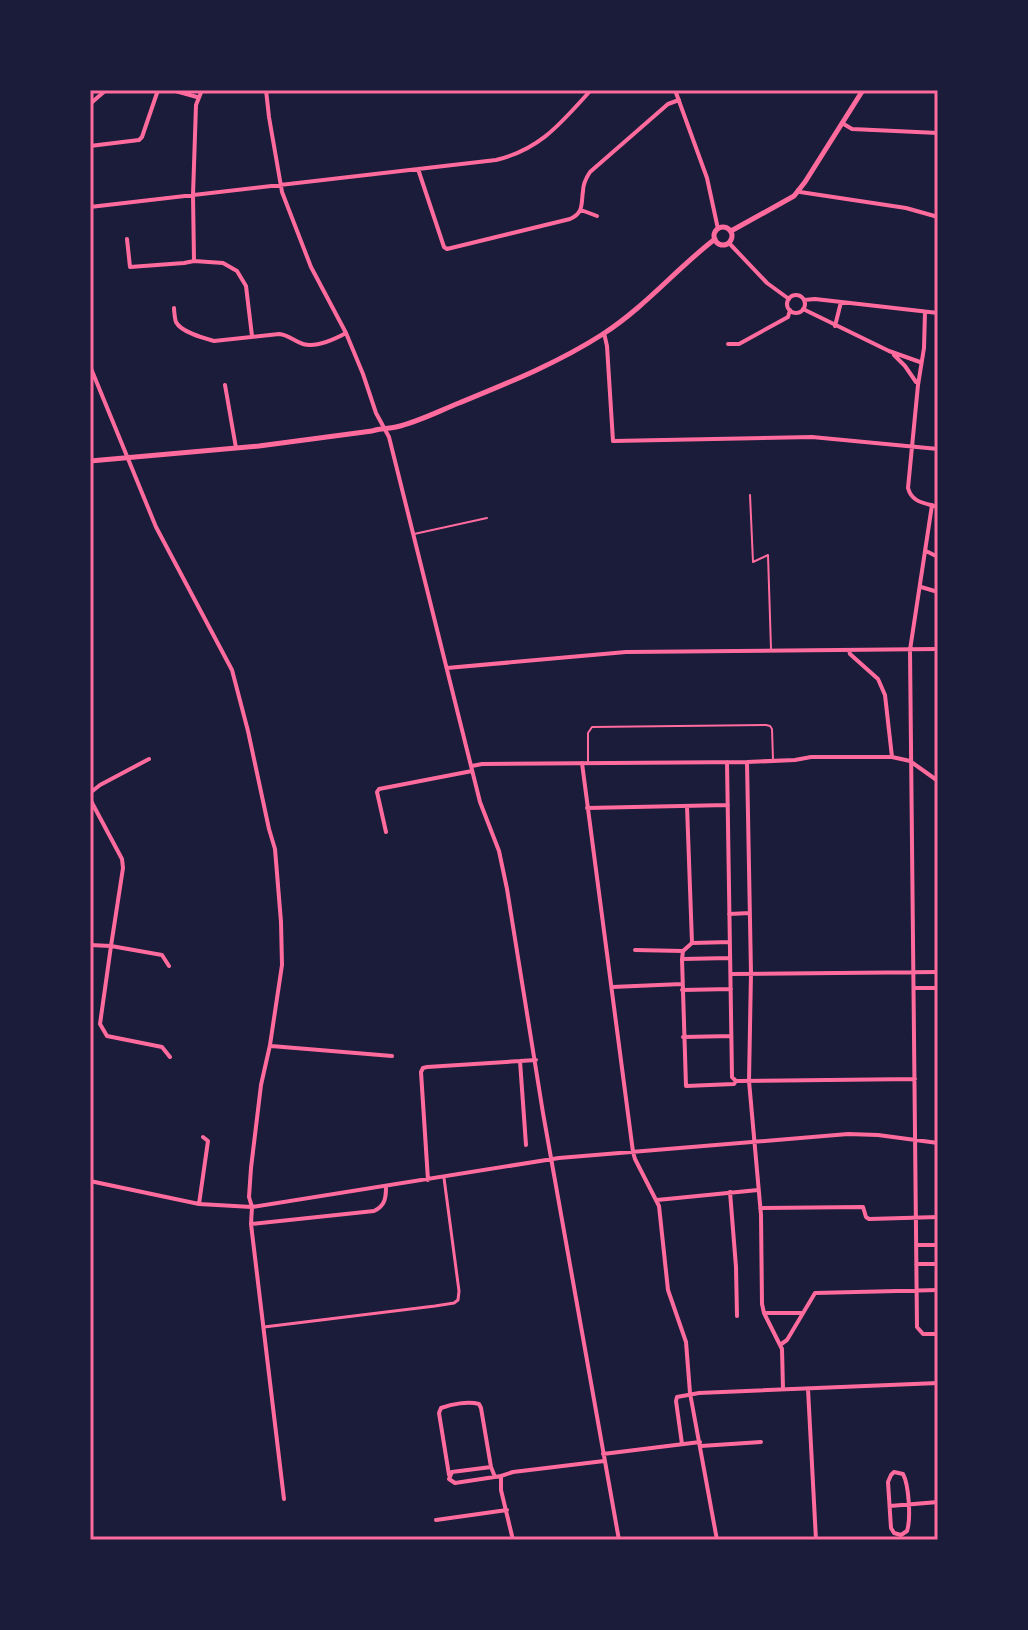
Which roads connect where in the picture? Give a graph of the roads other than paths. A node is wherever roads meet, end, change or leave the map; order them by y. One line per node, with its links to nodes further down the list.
1 (106, 90): 11 (street)
2 (158, 90): 14 (street)
3 (172, 90): 9 (street)
4 (202, 90): 9 (street)
5 (266, 90): 16 (street)
6 (591, 90): 15 (street)
7 (675, 90): 10 (street)
8 (863, 90): 12 (street)
9 (198, 97): 18 (street)
10 (679, 100): 20 (street); 23 (street)
11 (90, 104)
12 (841, 123): 13 (street); 17 (street)
13 (938, 133)
14 (90, 146)
15 (418, 169): 16 (street); 20 (street)
16 (279, 184): 18 (street); 38 (street)
17 (798, 190): 22 (street); 24 (street)
18 (193, 195): 19 (street); 28 (street)
19 (90, 207)
20 (581, 210): 21 (street)
21 (597, 216)
22 (938, 217)
23 (718, 229): 24 (street); 26 (street)
24 (731, 231): 27 (street)
25 (127, 239): 28 (street)
26 (715, 239): 27 (street); 39 (street)
27 (729, 243): 29 (street)
28 (194, 261): 40 (street)
29 (789, 299): 30 (street); 34 (street)
30 (804, 300): 31 (street); 33 (street)
31 (841, 302): 35 (street); 37 (street)
32 (174, 308): 40 (street)
33 (803, 309): 34 (street); 37 (street)
34 (790, 310): 41 (street)
35 (925, 312): 36 (street); 43 (street)
36 (938, 313)
37 (835, 326): 42 (street)
38 (346, 333): 40 (street); 47 (street)
39 (604, 333): 47 (street); 48 (street)
40 (252, 336)
41 (728, 344)
42 (889, 351): 43 (street); 46 (street)
43 (920, 362): 46 (street)
44 (90, 366): 51 (street)
45 (225, 385): 49 (street)
46 (918, 385): 48 (street)
47 (383, 427): 49 (street); 58 (street)
48 (911, 447): 50 (street); 54 (street)
49 (236, 448): 51 (street)
50 (938, 449)
51 (127, 458): 52 (street); 106 (street)
52 (90, 461)
53 (750, 495): 65 (lane)
54 (935, 506): 56 (street)
55 (487, 518): 58 (lane)
56 (931, 518): 57 (street); 59 (street)
57 (938, 519)
58 (413, 534): 67 (street)
59 (926, 551): 60 (street); 61 (street)
60 (938, 557)
61 (920, 587): 62 (street); 66 (street)
62 (938, 592)
63 (849, 649): 65 (street); 66 (street); 68 (street)
64 (938, 649): 66 (street)
65 (771, 650): 67 (street)
66 (910, 650): 71 (street)
67 (447, 668): 76 (street)
68 (892, 757): 70 (street); 71 (street)
69 (149, 759): 78 (street)
70 (773, 761): 73 (street); 75 (lane)
71 (910, 761): 77 (street); 96 (street)
72 (727, 762): 73 (street); 75 (street); 79 (street)
73 (747, 762): 83 (street)
74 (582, 763): 75 (street); 76 (street); 81 (street)
75 (589, 763)
76 (472, 769): 82 (street); 109 (street)
77 (938, 781)
78 (90, 796): 88 (street)
79 (728, 805): 80 (street); 84 (street)
80 (687, 806): 81 (street); 86 (street)
81 (587, 808): 99 (street)
82 (386, 832)
83 (750, 913): 84 (street); 95 (street)
84 (729, 914): 85 (street)
85 (730, 942): 86 (street); 91 (street)
86 (692, 943): 90 (street)
87 (90, 945): 88 (street)
88 (111, 946): 93 (street); 108 (street)
89 (635, 950): 90 (street)
90 (683, 951): 92 (street)
91 (730, 958): 92 (street); 97 (street)
92 (682, 959): 98 (street)
93 (169, 966)
94 (938, 972): 96 (street)
95 (751, 973): 96 (street); 97 (street); 113 (street)
96 (914, 973): 100 (street)
97 (731, 974): 102 (street)
98 (682, 984): 99 (street); 103 (street)
99 (612, 987): 119 (street)
100 (914, 988): 101 (street); 111 (street)
101 (938, 988)
102 (731, 989): 103 (street); 104 (street)
103 (682, 990): 105 (street)
104 (731, 1036): 105 (street); 112 (street)
105 (683, 1037): 112 (street)
106 (270, 1045): 107 (street); 129 (street)
107 (392, 1056)
108 (170, 1057)
109 (536, 1060): 110 (street); 120 (street)
110 (520, 1061): 118 (street); 122 (street)
111 (915, 1079): 113 (street); 115 (street)
112 (736, 1081): 113 (street)
113 (749, 1081): 116 (street)
114 (203, 1137): 128 (street)
115 (915, 1140): 116 (street); 117 (street); 132 (street)
116 (755, 1141): 119 (street); 125 (street)
117 (938, 1143)
118 (526, 1145)
119 (633, 1152): 120 (street); 127 (street)
120 (552, 1159): 121 (street); 153 (street)
121 (444, 1176): 122 (street); 143 (street)
122 (428, 1180): 124 (street)
123 (90, 1181): 128 (street)
124 (386, 1186): 129 (street); 133 (street)
125 (758, 1190): 126 (street); 130 (street)
126 (730, 1192): 127 (street); 142 (street)
127 (657, 1200): 149 (street)
128 (199, 1204): 129 (street)
129 (252, 1207): 133 (street)
130 (760, 1208): 132 (street); 140 (street)
131 (938, 1217): 132 (street)
132 (916, 1218): 134 (street)
133 (251, 1224): 143 (street)
134 (916, 1245): 135 (street); 136 (street)
135 (938, 1245)
136 (916, 1264): 137 (street); 138 (street)
137 (938, 1264)
138 (917, 1290): 139 (street); 141 (street); 144 (street)
139 (938, 1290)
140 (764, 1313): 141 (street); 145 (street)
141 (802, 1313): 145 (street)
142 (737, 1316)
143 (264, 1327): 158 (street)
144 (938, 1334)
145 (780, 1345): 147 (street)
146 (938, 1383): 148 (street)
147 (783, 1389): 148 (street); 149 (street)
148 (808, 1389): 167 (street)
149 (690, 1393): 151 (street); 152 (street)
150 (761, 1442): 152 (street)
151 (682, 1444): 152 (street); 153 (street)
152 (700, 1444): 166 (street)
153 (602, 1454): 154 (street)
154 (604, 1461): 157 (street); 165 (street)
155 (491, 1467): 156 (street); 156 (street); 157 (street)
156 (449, 1475): 157 (street)
157 (498, 1476): 162 (street)
158 (284, 1499)
159 (938, 1502): 160 (street)
160 (908, 1504): 161 (street); 161 (street); 161 (street)
161 (890, 1506)
162 (507, 1510): 163 (street); 164 (street)
163 (436, 1520)
164 (513, 1540)
165 (619, 1540)
166 (717, 1540)
167 (816, 1540)

